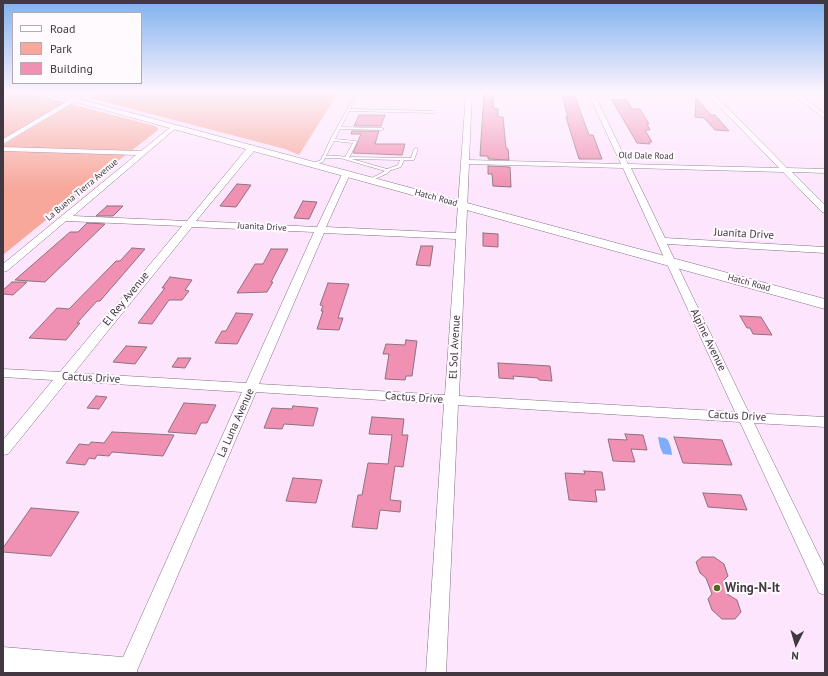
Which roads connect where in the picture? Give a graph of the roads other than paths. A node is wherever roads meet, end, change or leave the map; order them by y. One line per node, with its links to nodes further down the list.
1 (32, 125): 11 (street)
2 (165, 125): 7 (street, Hatch Road)
3 (341, 125): 8 (lane)
4 (468, 125): 20 (street, El Sol Avenue)
5 (606, 125): 22 (street, Alpine Avenue)
6 (741, 125): 23 (street)
7 (174, 127): 13 (street, Hatch Road); 15 (street, La Buena Tierra Avenue)
8 (339, 128): 9 (lane); 10 (lane)
9 (382, 129)
10 (332, 140): 16 (lane); 18 (lane)
11 (3, 142)
12 (3, 149): 15 (street)
13 (251, 149): 21 (street, Hatch Road); 31 (street, El Rey Avenue)
14 (416, 149): 19 (lane)
15 (143, 153): 30 (street, La Buena Tierra Avenue)
16 (323, 157): 17 (lane); 21 (lane)
17 (340, 157): 18 (lane); 24 (lane)
18 (347, 158): 19 (lane)
19 (402, 159): 24 (lane)
20 (466, 162): 22 (street, Old Dale Road); 28 (street, El Sol Avenue)
21 (312, 165): 26 (street, Hatch Road)
22 (626, 166): 23 (street, Old Dale Road); 34 (street, Alpine Avenue)
23 (785, 169): 25 (street, Old Dale Road); 29 (street)
24 (387, 170): 27 (lane)
25 (825, 171)
26 (346, 174): 27 (street, Hatch Road); 32 (street, La Luna Avenue)
27 (371, 180): 28 (street, Hatch Road)
28 (463, 205): 33 (street, El Sol Avenue); 36 (street, Hatch Road)
29 (825, 210)
30 (63, 218): 31 (street, Juanita Drive); 37 (street, La Buena Tierra Avenue)
31 (188, 223): 32 (street, Juanita Drive); 40 (street, El Rey Avenue)
32 (320, 230): 33 (street, Juanita Drive); 41 (street, La Luna Avenue)
33 (461, 236): 42 (street, El Sol Avenue)
34 (662, 242): 35 (street, Juanita Drive); 36 (street, Alpine Avenue)
35 (825, 250)
36 (670, 262): 38 (street, Hatch Road); 43 (street, Alpine Avenue)
37 (3, 269)
38 (825, 304)
39 (3, 373): 40 (street, Cactus Drive)
40 (63, 377): 41 (street, Cactus Drive); 45 (street, El Rey Avenue)
41 (251, 388): 42 (street, Cactus Drive); 49 (street, La Luna Avenue)
42 (452, 400): 43 (street, Cactus Drive); 50 (street, El Sol Avenue)
43 (744, 416): 44 (street, Cactus Drive); 46 (street, Alpine Avenue)
44 (825, 422)
45 (3, 450)
46 (825, 588)
47 (3, 663): 48 (main road)
48 (122, 673)
49 (126, 673)
50 (436, 673)

